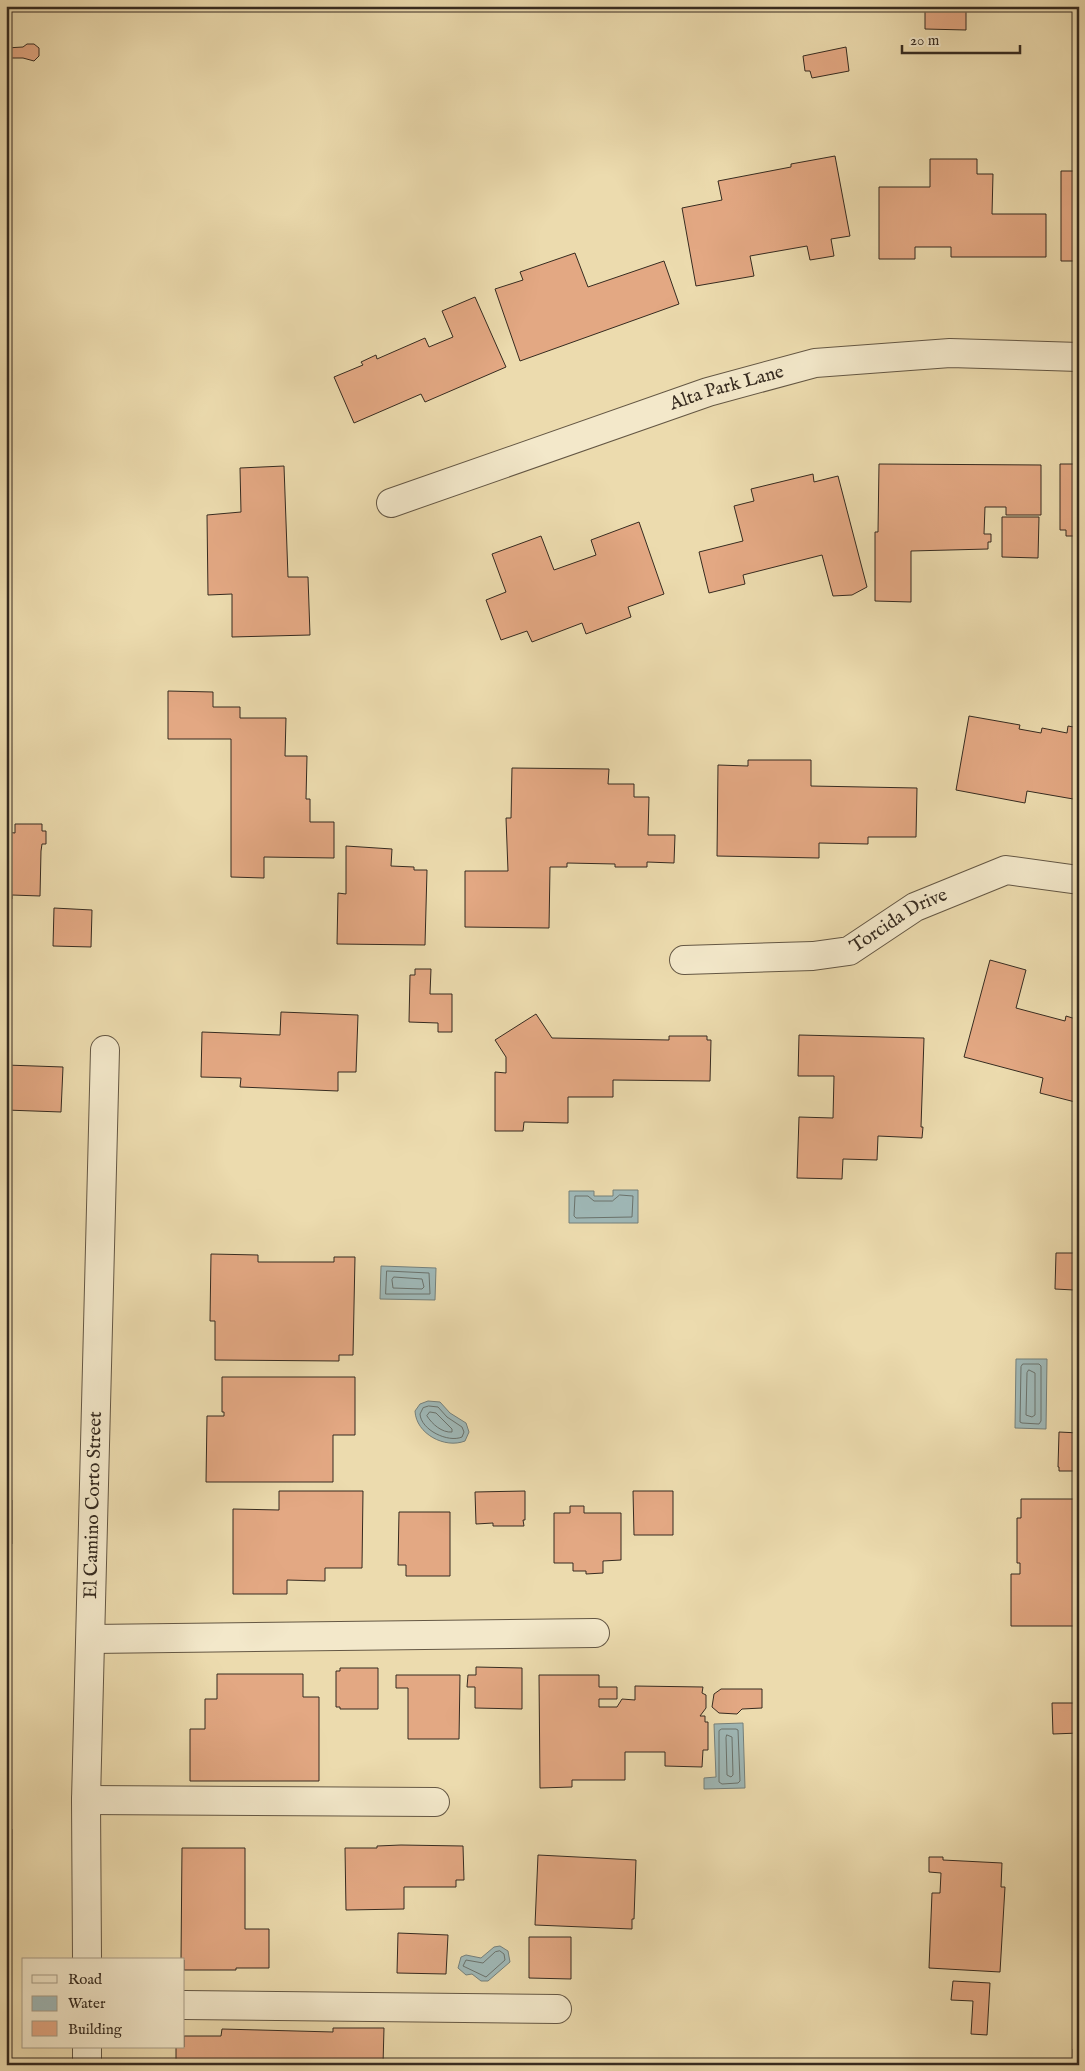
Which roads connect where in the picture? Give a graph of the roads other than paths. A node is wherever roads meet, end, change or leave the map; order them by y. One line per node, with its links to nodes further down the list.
1 (1079, 357): 2 (street, Alta Park Lane)
2 (391, 503)
3 (1079, 880): 4 (street, Torcida Drive)
4 (684, 960)
5 (105, 1050): 7 (street, El Camino Corto Street)
6 (595, 1633): 7 (street)
7 (91, 1639): 8 (street, El Camino Corto Street)
8 (86, 1800): 9 (street); 10 (street, El Camino Corto Street)
9 (435, 1802)
10 (87, 1958)
11 (185, 2005): 12 (street)
12 (557, 2009)
13 (87, 2048): 14 (street)
14 (87, 2065)

